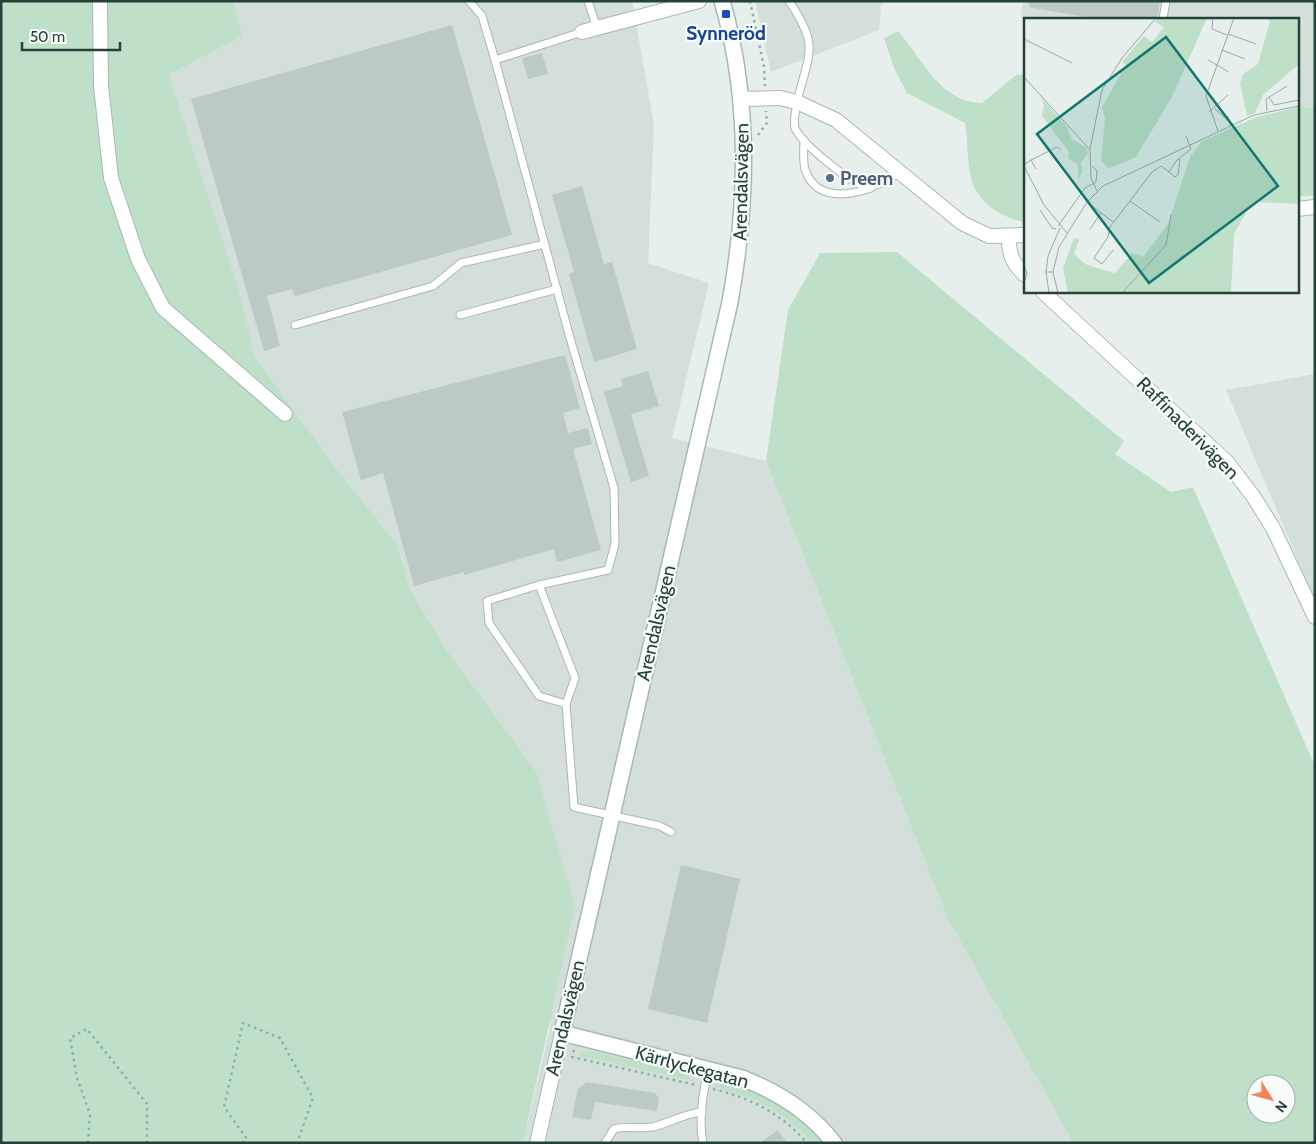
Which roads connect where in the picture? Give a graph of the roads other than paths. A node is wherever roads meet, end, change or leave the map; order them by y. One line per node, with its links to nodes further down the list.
1 (100, 1): 27 (street)
2 (469, 1): 11 (lane)
3 (588, 1): 9 (lane)
4 (699, 1): 9 (street)
5 (722, 1): 12 (street, Arendalsvägen)
6 (789, 1): 13 (lane)
7 (1166, 1): 8 (lane)
8 (1163, 18)
9 (597, 29): 10 (street)
10 (582, 32): 11 (lane)
11 (495, 60): 21 (lane)
12 (740, 99): 13 (street); 31 (street, Arendalsvägen)
13 (797, 102): 14 (lane); 15 (street)
14 (804, 140): 16 (lane); 16 (lane)
15 (901, 172): 16 (lane); 20 (street)
16 (877, 185)
17 (1315, 207): 18 (street)
18 (1298, 209)
19 (1024, 235): 20 (street)
20 (1009, 236): 22 (street)
21 (545, 244): 23 (lane); 26 (lane)
22 (1024, 274)
23 (557, 289): 25 (lane); 28 (lane)
24 (1043, 292): 29 (street, Raffinaderivägen)
25 (460, 315)
26 (295, 325)
27 (286, 414)
28 (539, 585): 30 (lane); 30 (lane)
29 (1315, 617)
30 (566, 704): 31 (lane)
31 (612, 816): 32 (lane); 33 (street, Arendalsvägen)
32 (671, 832)
33 (562, 1033): 34 (street, Kärrlyckegatan); 36 (street, Arendalsvägen)
34 (708, 1069): 35 (lane); 39 (street, Kärrlyckegatan)
35 (702, 1112): 37 (lane); 38 (lane)
36 (537, 1143)
37 (605, 1143)
38 (703, 1143)
39 (834, 1143)

